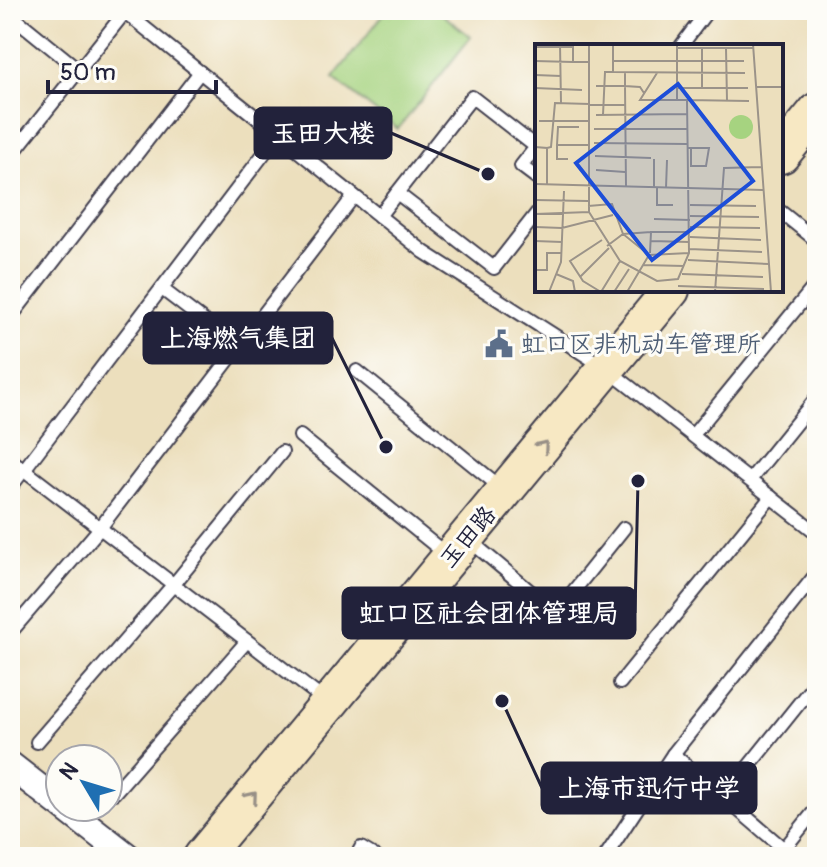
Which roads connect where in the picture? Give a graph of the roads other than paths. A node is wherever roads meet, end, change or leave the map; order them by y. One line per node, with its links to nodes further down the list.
1 (708, 10): 4 (lane)
2 (126, 11): 5 (lane); 6 (lane)
3 (18, 15): 5 (lane)
4 (682, 44)
5 (79, 70): 12 (lane)
6 (200, 72): 8 (lane); 23 (lane)
7 (817, 111): 11 (street)
8 (278, 135): 15 (lane); 21 (lane)
9 (535, 146): 14 (lane)
10 (535, 148): 13 (lane)
11 (783, 153)
12 (10, 157)
13 (535, 176)
14 (397, 193): 17 (lane); 18 (lane)
15 (354, 196): 17 (lane); 24 (lane)
16 (783, 214): 19 (lane)
17 (379, 216): 25 (lane)
18 (535, 216)
19 (817, 241)
20 (817, 283): 28 (lane)
21 (162, 289): 24 (lane); 32 (lane)
22 (669, 292): 25 (street, 玉田路)
23 (10, 318)
24 (238, 347): 38 (lane)
25 (607, 369): 28 (lane); 35 (street, 玉田路, one-way to 25)
26 (357, 371): 35 (lane)
27 (817, 397): 33 (lane)
28 (693, 435): 33 (lane)
29 (300, 436): 40 (lane)
30 (282, 452): 42 (lane)
31 (10, 459): 32 (lane)
32 (25, 470): 34 (lane); 38 (lane)
33 (750, 480): 36 (lane)
34 (10, 488)
35 (505, 491): 40 (street, 玉田路)
36 (771, 497): 37 (lane); 46 (lane)
37 (815, 527)
38 (100, 528): 42 (lane); 43 (lane)
39 (624, 528): 40 (lane)
40 (459, 548): 47 (street, 玉田路)
41 (817, 573): 49 (lane)
42 (174, 584): 44 (lane); 48 (lane)
43 (10, 633)
44 (247, 641): 47 (lane); 51 (lane)
45 (817, 681): 53 (lane)
46 (620, 683)
47 (329, 704): 58 (street, 玉田路, one-way to 47)
48 (37, 742)
49 (673, 754): 53 (lane); 61 (lane)
50 (10, 765): 52 (street)
51 (124, 782)
52 (44, 791)
53 (724, 797): 56 (lane)
54 (817, 808): 56 (lane)
55 (85, 823): 57 (street)
56 (785, 853)
57 (128, 857)
58 (202, 857)
59 (356, 857): 60 (lane)
60 (376, 857)
61 (605, 857)

